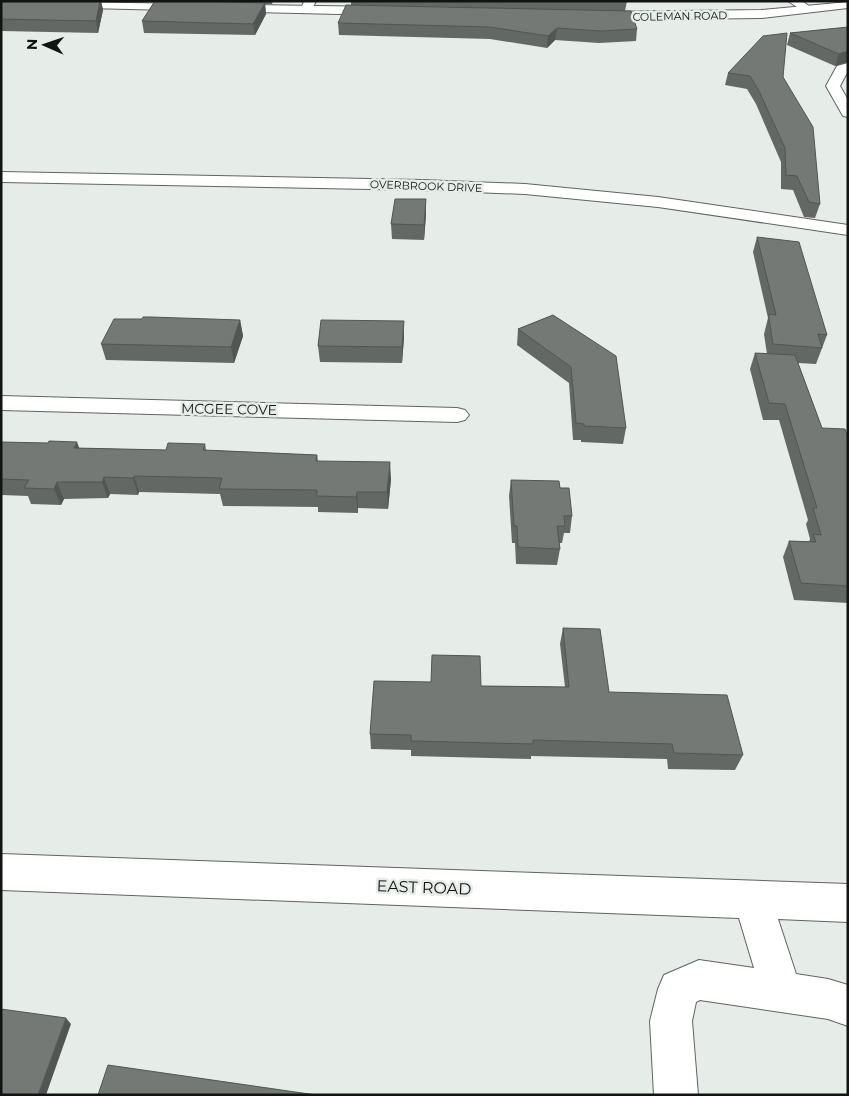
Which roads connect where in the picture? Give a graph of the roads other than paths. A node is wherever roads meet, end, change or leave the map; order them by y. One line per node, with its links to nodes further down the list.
1 (794, 1): 6 (street)
2 (121, 3): 3 (street); 4 (street)
3 (1, 4)
4 (309, 5): 7 (street)
5 (848, 5): 6 (street, COLEMAN ROAD)
6 (807, 9): 8 (street, COLEMAN ROAD)
7 (397, 12)
8 (586, 16)
9 (848, 67): 10 (street)
10 (848, 113)
11 (1, 177): 12 (street, OVERBROOK DRIVE)
12 (848, 230)
13 (1, 403): 14 (street, MCGEE COVE)
14 (456, 415)
15 (1, 872): 16 (street, EAST ROAD)
16 (752, 899): 17 (street, EAST ROAD); 18 (street)
17 (848, 903)
18 (782, 992): 19 (street); 20 (street)
19 (848, 1006)
20 (676, 1095)

